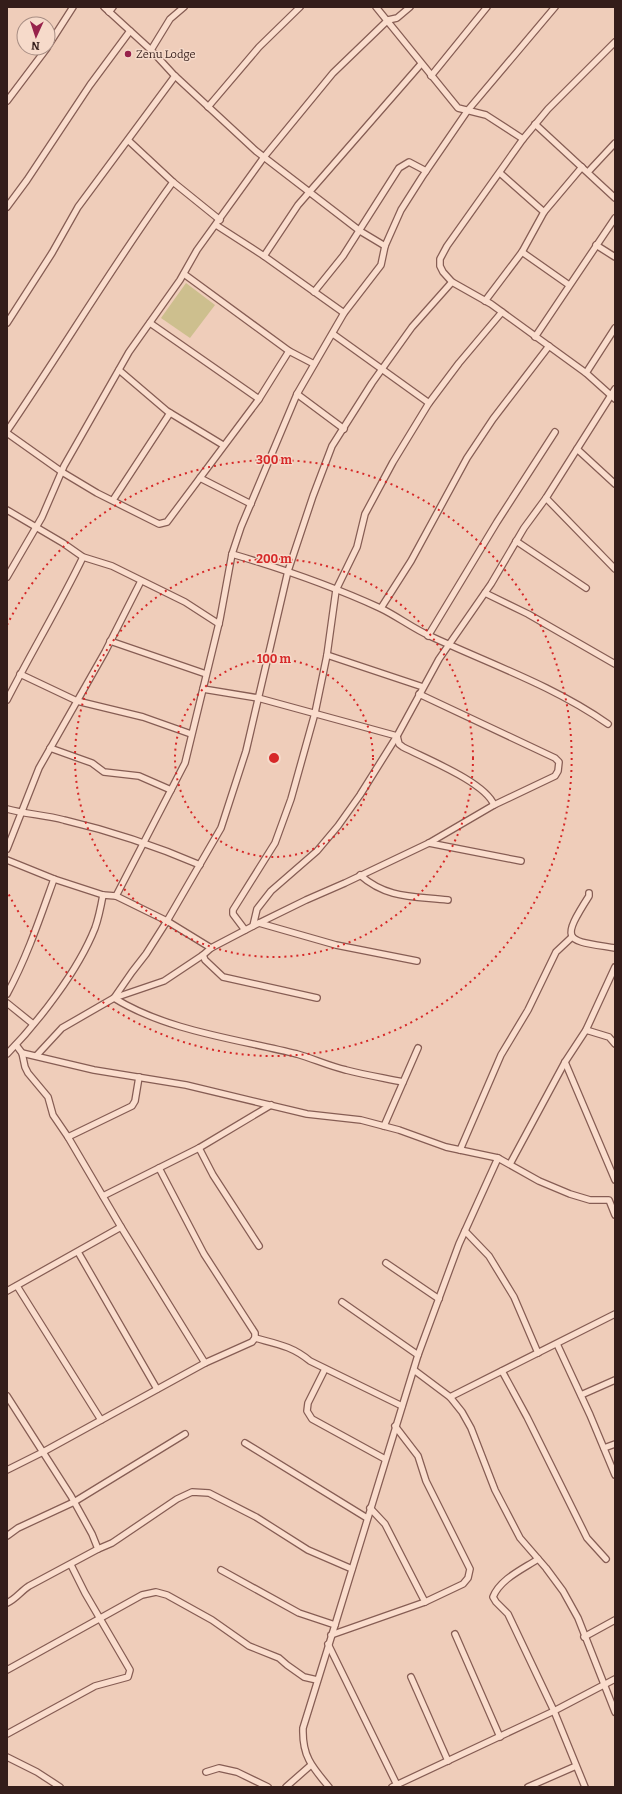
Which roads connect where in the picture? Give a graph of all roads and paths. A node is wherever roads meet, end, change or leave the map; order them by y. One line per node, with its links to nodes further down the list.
1 (73, 7): 12 (street)
2 (104, 7): 9 (street)
3 (184, 7): 14 (street)
4 (300, 7): 20 (street)
5 (376, 7): 10 (street)
6 (410, 7): 10 (street)
7 (487, 7): 18 (street)
8 (555, 7): 21 (street)
9 (111, 9): 11 (street)
10 (388, 20): 16 (street); 26 (street)
11 (130, 31): 14 (street); 34 (street)
12 (56, 33)
13 (615, 42): 22 (street)
14 (151, 50): 17 (street)
15 (40, 56): 19 (street)
16 (422, 64): 18 (street); 32 (street)
17 (175, 76): 20 (street); 24 (street)
18 (431, 76): 21 (street)
19 (7, 101)
20 (208, 107): 26 (street)
21 (468, 110): 23 (street); 28 (street)
22 (535, 124): 23 (street); 27 (street)
23 (523, 139): 30 (street)
24 (129, 140): 31 (street); 51 (street)
25 (615, 143): 29 (street)
26 (264, 157): 32 (street); 37 (street)
27 (582, 167): 29 (street); 35 (street)
28 (426, 170): 38 (street); 40 (street)
29 (588, 172): 33 (street)
30 (500, 173): 35 (street); 45 (street)
31 (173, 182): 37 (street); 69 (street)
32 (310, 192): 38 (street); 42 (street)
33 (615, 198)
34 (7, 207)
35 (544, 212): 41 (street)
36 (615, 218): 39 (street)
37 (218, 222): 42 (street); 44 (street)
38 (360, 231): 40 (street); 47 (street)
39 (596, 245): 43 (street); 46 (street)
40 (385, 246): 50 (street)
41 (522, 252): 46 (street); 48 (street)
42 (264, 256): 47 (street)
43 (615, 257)
44 (184, 274): 52 (street); 57 (street)
45 (452, 282): 48 (street); 59 (street)
46 (569, 285): 55 (street)
47 (314, 292): 50 (street)
48 (485, 301): 49 (street)
49 (502, 312): 55 (street); 66 (street)
50 (344, 313): 54 (street)
51 (7, 323)
52 (150, 323): 60 (street); 65 (street)
53 (615, 328): 61 (street)
54 (333, 334): 58 (street); 59 (street)
55 (535, 337): 56 (street)
56 (549, 346): 61 (street); 91 (street)
57 (289, 351): 58 (street); 65 (street)
58 (314, 364): 63 (street)
59 (382, 369): 66 (street); 68 (street)
60 (119, 370): 67 (street); 73 (street)
61 (586, 373): 64 (street)
62 (615, 389): 64 (street)
63 (297, 394): 68 (street); 78 (street)
64 (613, 397): 72 (street)
65 (259, 399): 71 (street)
66 (429, 403): 89 (street)
67 (170, 413): 71 (street); 77 (street)
68 (344, 429): 85 (street)
69 (7, 432): 73 (street)
70 (555, 432): 93 (street)
71 (223, 444): 74 (street)
72 (577, 449): 75 (street); 76 (street)
73 (62, 472): 77 (street); 80 (street)
74 (200, 478): 77 (street); 78 (street)
75 (615, 484)
76 (546, 498): 81 (street); 84 (street)
77 (113, 500)
78 (251, 504): 82 (street)
79 (7, 510): 80 (street)
80 (36, 526): 83 (street); 86 (street)
81 (516, 541): 88 (street); 90 (street)
82 (232, 554): 85 (street); 92 (street)
83 (83, 557): 87 (street); 98 (street)
84 (615, 569)
85 (288, 570): 89 (street); 103 (street)
86 (7, 577)
87 (141, 581): 92 (street); 94 (street)
88 (586, 588)
89 (336, 590): 91 (street); 96 (street)
90 (485, 593): 95 (street); 97 (street)
91 (381, 608): 93 (street)
92 (219, 624): 99 (street)
93 (428, 636): 95 (street)
94 (110, 641): 99 (street); 105 (street)
95 (449, 645): 100 (street); 107 (street)
96 (327, 654): 100 (street); 106 (street)
97 (614, 661)
98 (20, 674): 104 (street); 105 (street)
99 (206, 674): 101 (street)
100 (423, 687): 102 (street)
101 (203, 690): 103 (street); 108 (street)
102 (419, 694): 109 (street); 112 (street)
103 (258, 698): 106 (street); 120 (street)
104 (7, 700)
105 (77, 700): 108 (street); 110 (street)
106 (315, 713): 109 (street); 130 (street)
107 (608, 724)
108 (191, 734): 111 (street)
109 (397, 736): 112 (street); 129 (street)
110 (50, 748): 111 (street); 114 (street)
111 (171, 790): 115 (street)
112 (494, 805): 116 (street)
113 (7, 809): 114 (street)
114 (22, 811): 115 (street); 117 (street)
115 (144, 843): 120 (street); 125 (street)
116 (429, 843): 119 (street); 121 (street)
117 (7, 848)
118 (7, 860): 122 (street)
119 (521, 861)
120 (200, 865): 127 (street)
121 (360, 875): 126 (street); 128 (street)
122 (54, 879): 124 (street); 137 (street)
123 (589, 893): 131 (street)
124 (103, 895): 125 (street); 141 (street)
125 (116, 896): 127 (street)
126 (448, 900)
127 (167, 921): 132 (street); 138 (street)
128 (259, 923): 129 (street); 135 (street)
129 (253, 926): 130 (street)
130 (245, 930): 132 (street)
131 (572, 937): 133 (street); 156 (street)
132 (211, 948): 134 (street)
133 (615, 948)
134 (203, 955): 138 (street); 139 (street)
135 (417, 961)
136 (615, 967): 142 (street)
137 (7, 994)
138 (114, 998): 148 (street); 151 (street)
139 (317, 998)
140 (7, 1004): 141 (street)
141 (33, 1024): 144 (street)
142 (586, 1030): 143 (street); 149 (street)
143 (615, 1044)
144 (16, 1045): 146 (street); 147 (street)
145 (418, 1048): 151 (street)
146 (22, 1053): 148 (street); 154 (street)
147 (7, 1054)
148 (37, 1055): 150 (street)
149 (565, 1062): 158 (street); 160 (street)
150 (139, 1077): 152 (street); 154 (street)
151 (403, 1082): 153 (street)
152 (271, 1105): 153 (street); 155 (street)
153 (384, 1126): 156 (street)
154 (68, 1137): 161 (street)
155 (199, 1148): 159 (street); 167 (street)
156 (460, 1150): 157 (street)
157 (498, 1158): 158 (street); 166 (street)
158 (510, 1164): 163 (street)
159 (159, 1168): 161 (street); 175 (street)
160 (615, 1180)
161 (103, 1196): 165 (street)
162 (615, 1197): 163 (street)
163 (609, 1200): 164 (street)
164 (615, 1215)
165 (121, 1228): 168 (street); 179 (street)
166 (465, 1230): 172 (street); 177 (street)
167 (259, 1246)
168 (78, 1252): 170 (street); 184 (street)
169 (386, 1263): 172 (street)
170 (17, 1286): 171 (street); 189 (street)
171 (7, 1291)
172 (439, 1299): 178 (street)
173 (342, 1302): 178 (street)
174 (615, 1314): 176 (street)
175 (255, 1338): 179 (street); 180 (street)
176 (556, 1344): 177 (street); 185 (street)
177 (538, 1353): 182 (street)
178 (418, 1355): 181 (street)
179 (205, 1363): 184 (street)
180 (325, 1368): 188 (street); 196 (street)
181 (414, 1370): 187 (street); 188 (street)
182 (502, 1371): 187 (street); 205 (street)
183 (615, 1380): 185 (street)
184 (157, 1389): 189 (street)
185 (581, 1395): 194 (street)
186 (7, 1396): 195 (street)
187 (450, 1397): 204 (street)
188 (402, 1406): 190 (street)
189 (101, 1420): 195 (street)
190 (395, 1426): 196 (street); 209 (street)
191 (185, 1434): 199 (street)
192 (245, 1443): 201 (street)
193 (615, 1444): 194 (street)
194 (604, 1448): 198 (street)
195 (43, 1452): 197 (street); 199 (street)
196 (385, 1460): 200 (street)
197 (7, 1470)
198 (615, 1475)
199 (74, 1502): 202 (street); 203 (street)
200 (370, 1508): 201 (street); 209 (street)
201 (367, 1518): 207 (street)
202 (7, 1536)
203 (98, 1549): 206 (street); 207 (street)
204 (538, 1559): 216 (street); 223 (street)
205 (606, 1559)
206 (71, 1565): 210 (street); 211 (street)
207 (352, 1569): 213 (street)
208 (221, 1570): 213 (street)
209 (425, 1602): 215 (street)
210 (7, 1603)
211 (99, 1617): 218 (street); 221 (street); 225 (street)
212 (615, 1620): 216 (street)
213 (335, 1625): 215 (street)
214 (455, 1634): 226 (street)
215 (331, 1635): 217 (street)
216 (584, 1637): 222 (street)
217 (328, 1644): 221 (street); 232 (street)
218 (7, 1670)
219 (411, 1677): 228 (street)
220 (615, 1679): 222 (street)
221 (316, 1680): 229 (street)
222 (604, 1686): 223 (street); 224 (street)
223 (554, 1710): 226 (street); 230 (street)
224 (615, 1712)
225 (7, 1734)
226 (500, 1736): 228 (street)
227 (7, 1757): 233 (street)
228 (448, 1761): 232 (street)
229 (311, 1765): 235 (street); 236 (street)
230 (576, 1766): 237 (street); 238 (street)
231 (206, 1772): 234 (street)
232 (394, 1786)
233 (60, 1787)
234 (268, 1787)
235 (286, 1787)
236 (329, 1787)
237 (528, 1787)
238 (585, 1787)

